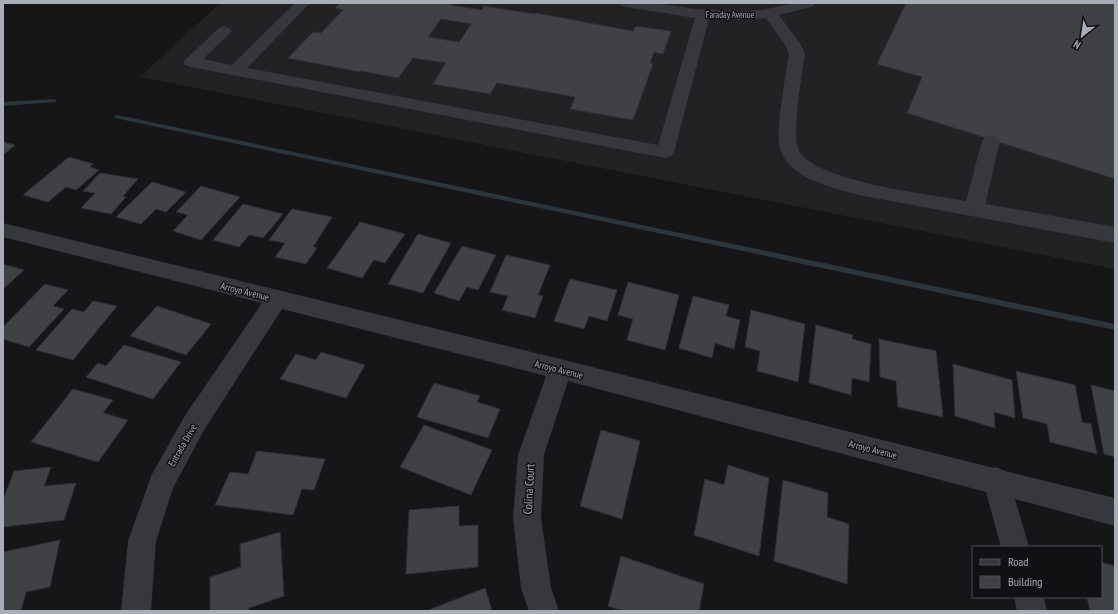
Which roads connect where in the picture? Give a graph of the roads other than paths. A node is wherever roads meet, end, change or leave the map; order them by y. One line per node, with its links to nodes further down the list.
1 (303, 3): 7 (street)
2 (627, 3): 5 (street, Faraday Avenue)
3 (809, 3): 4 (street, Faraday Avenue)
4 (771, 14): 5 (street, Faraday Avenue); 9 (street)
5 (703, 15): 7 (street)
6 (224, 31): 7 (street)
7 (236, 70)
8 (991, 141): 9 (street)
9 (978, 210): 11 (street)
10 (3, 230): 12 (street, Arroyo Avenue)
11 (1115, 235)
12 (277, 299): 13 (street, Arroyo Avenue); 18 (street, Entrada Drive)
13 (560, 369): 14 (street, Arroyo Avenue); 19 (street, Colina Court)
14 (996, 480): 15 (street, Arroyo Avenue); 16 (street)
15 (1115, 512)
16 (1015, 546)
17 (1029, 598): 20 (street)
18 (136, 611)
19 (544, 611)
20 (1032, 611)

